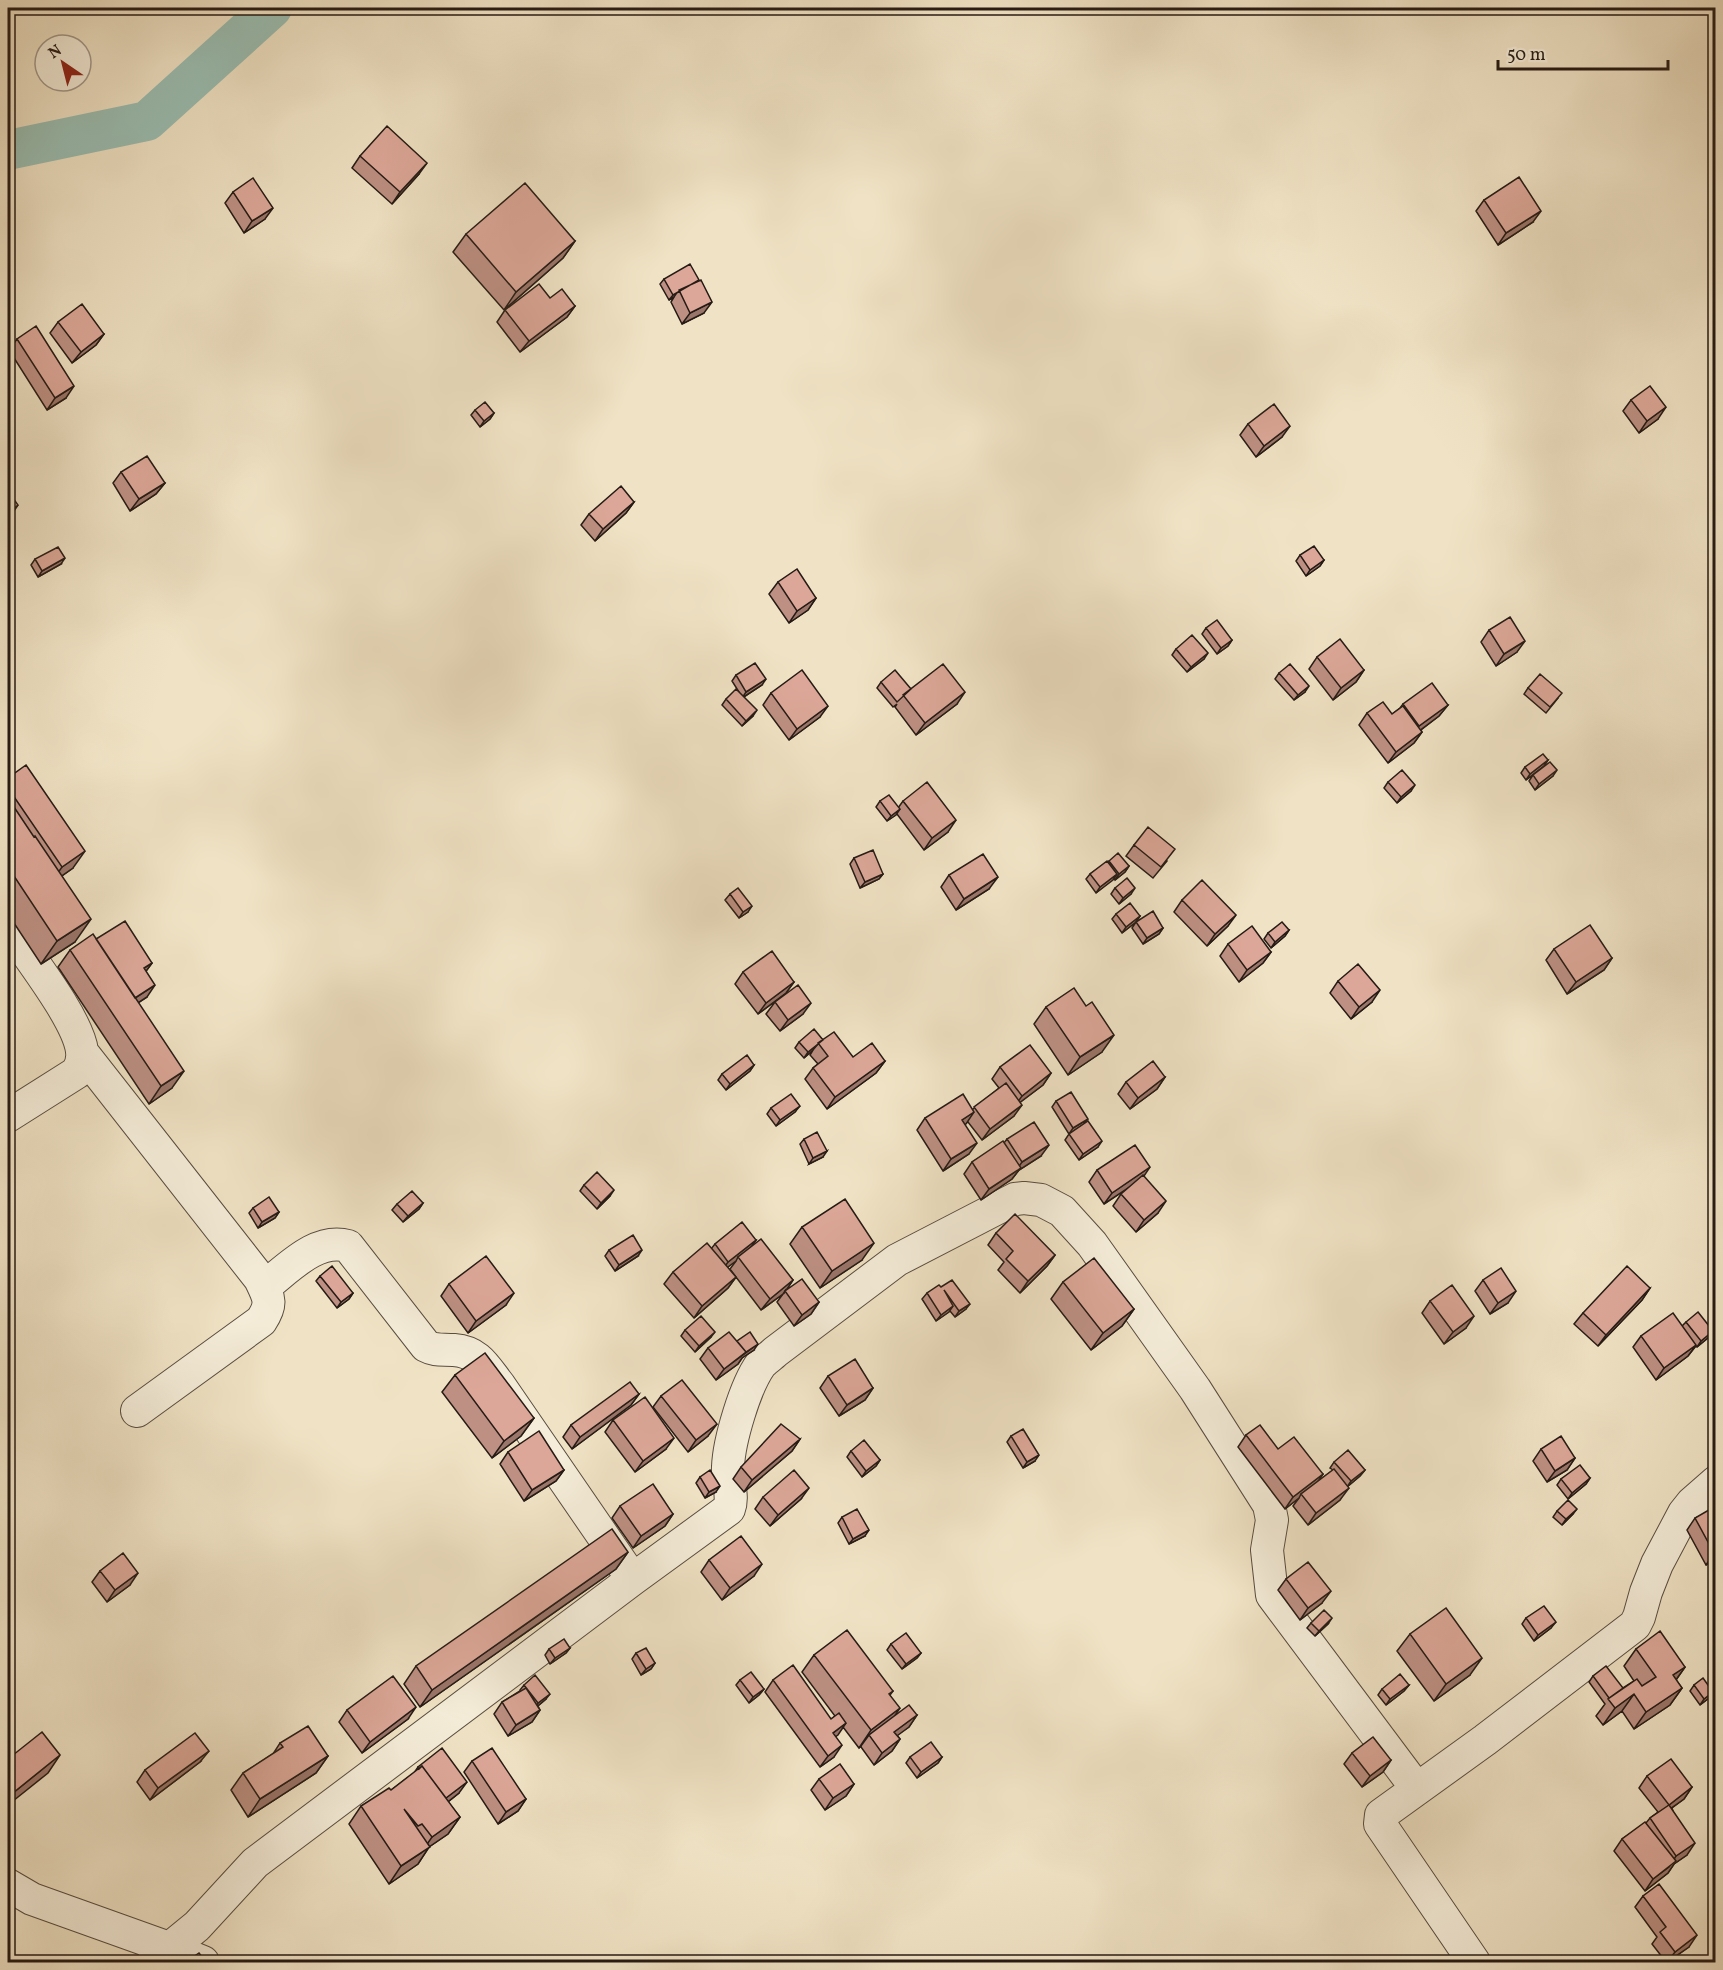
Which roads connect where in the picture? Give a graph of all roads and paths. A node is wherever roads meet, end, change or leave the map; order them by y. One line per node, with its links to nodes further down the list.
1 (8, 926): 2 (street)
2 (82, 1052): 3 (street); 4 (street)
3 (8, 1116)
4 (264, 1287): 5 (street); 7 (street)
5 (137, 1411)
6 (1716, 1482): 8 (street)
7 (633, 1579): 8 (street); 10 (street)
8 (1417, 1789): 12 (street)
9 (8, 1886): 10 (street)
10 (161, 1955): 11 (street)
11 (203, 1962)
12 (1474, 1962)

